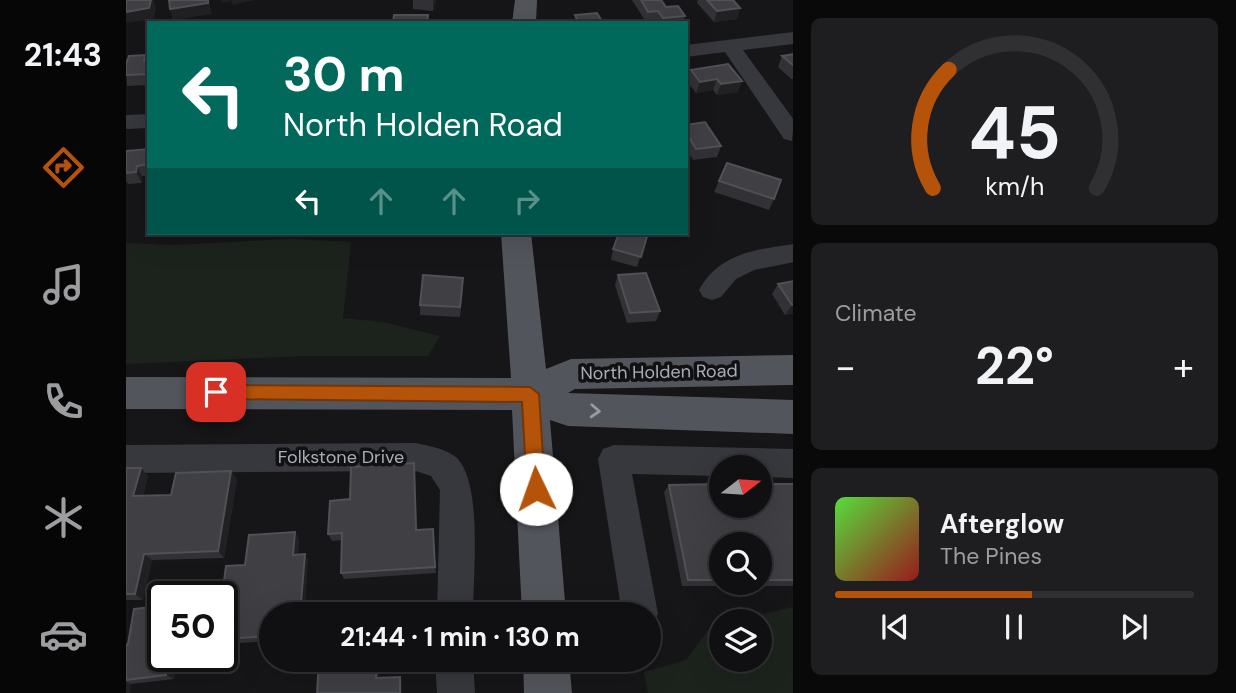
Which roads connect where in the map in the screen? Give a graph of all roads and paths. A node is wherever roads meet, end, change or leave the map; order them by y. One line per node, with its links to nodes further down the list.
1 (505, 0): 3 (main road)
2 (526, 0): 4 (main road)
3 (503, 21)
4 (524, 21)
5 (793, 38): 6 (street)
6 (731, 46): 7 (street); 10 (street)
7 (688, 51)
8 (147, 121): 9 (street)
9 (126, 122)
10 (792, 134)
11 (516, 235): 16 (main road)
12 (793, 253): 13 (street)
13 (712, 290)
14 (793, 370): 16 (main road, North Holden Road)
15 (126, 393): 16 (main road, North Holden Road)
16 (530, 394): 17 (main road, North Holden Road, one-way to 17); 21 (main road)
17 (793, 417)
18 (126, 459): 20 (street, Folkstone Drive)
19 (793, 464): 22 (street)
20 (455, 602)
21 (543, 602)
22 (638, 602)
23 (455, 672): 25 (street)
24 (547, 672): 26 (main road)
25 (456, 693)
26 (548, 693)

